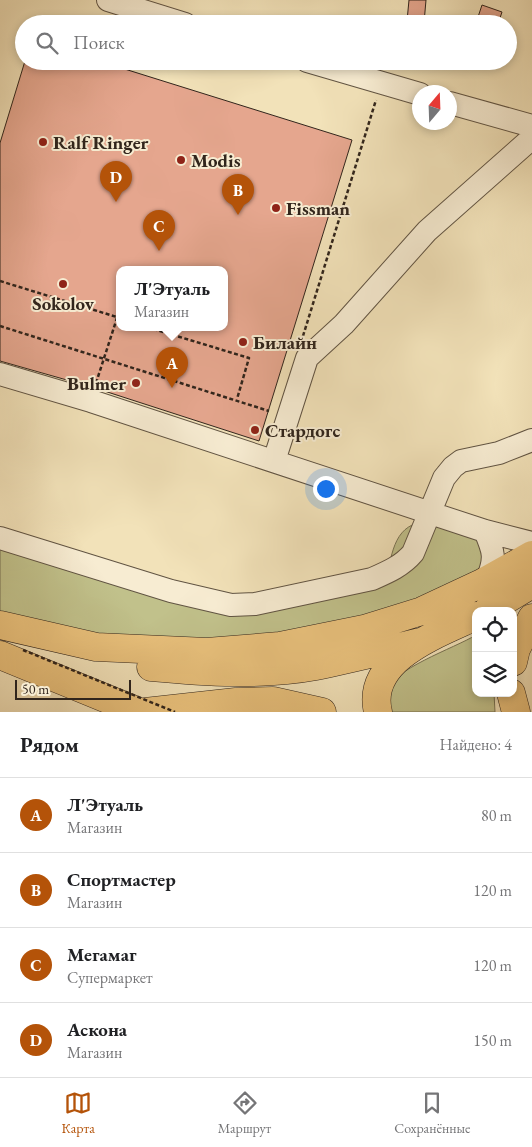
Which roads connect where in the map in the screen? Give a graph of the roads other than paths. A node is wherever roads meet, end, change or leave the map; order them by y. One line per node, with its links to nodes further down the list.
1 (108, 0): 2 (lane)
2 (156, 15)
3 (339, 70): 4 (lane)
4 (412, 92)
5 (457, 105): 6 (lane)
6 (532, 126)
7 (532, 138): 10 (lane)
8 (0, 374): 10 (lane)
9 (532, 440): 11 (lane)
10 (274, 461): 11 (lane)
11 (431, 513): 12 (lane); 13 (lane)
12 (485, 531): 14 (lane); 16 (lane)
13 (0, 538)
14 (532, 543)
15 (532, 555): 16 (main road)
16 (487, 580): 21 (main road)
17 (532, 584): 18 (main road)
18 (494, 607)
19 (472, 618): 22 (main road)
20 (532, 618): 23 (main road)
21 (0, 625): 25 (main road)
22 (421, 642): 25 (main road); 30 (main road)
23 (515, 652)
24 (14, 656): 27 (main road)
25 (133, 666): 28 (main road)
26 (512, 697): 31 (main road)
27 (139, 712)
28 (146, 712): 29 (main road)
29 (322, 712)
30 (378, 712)
31 (516, 712)

